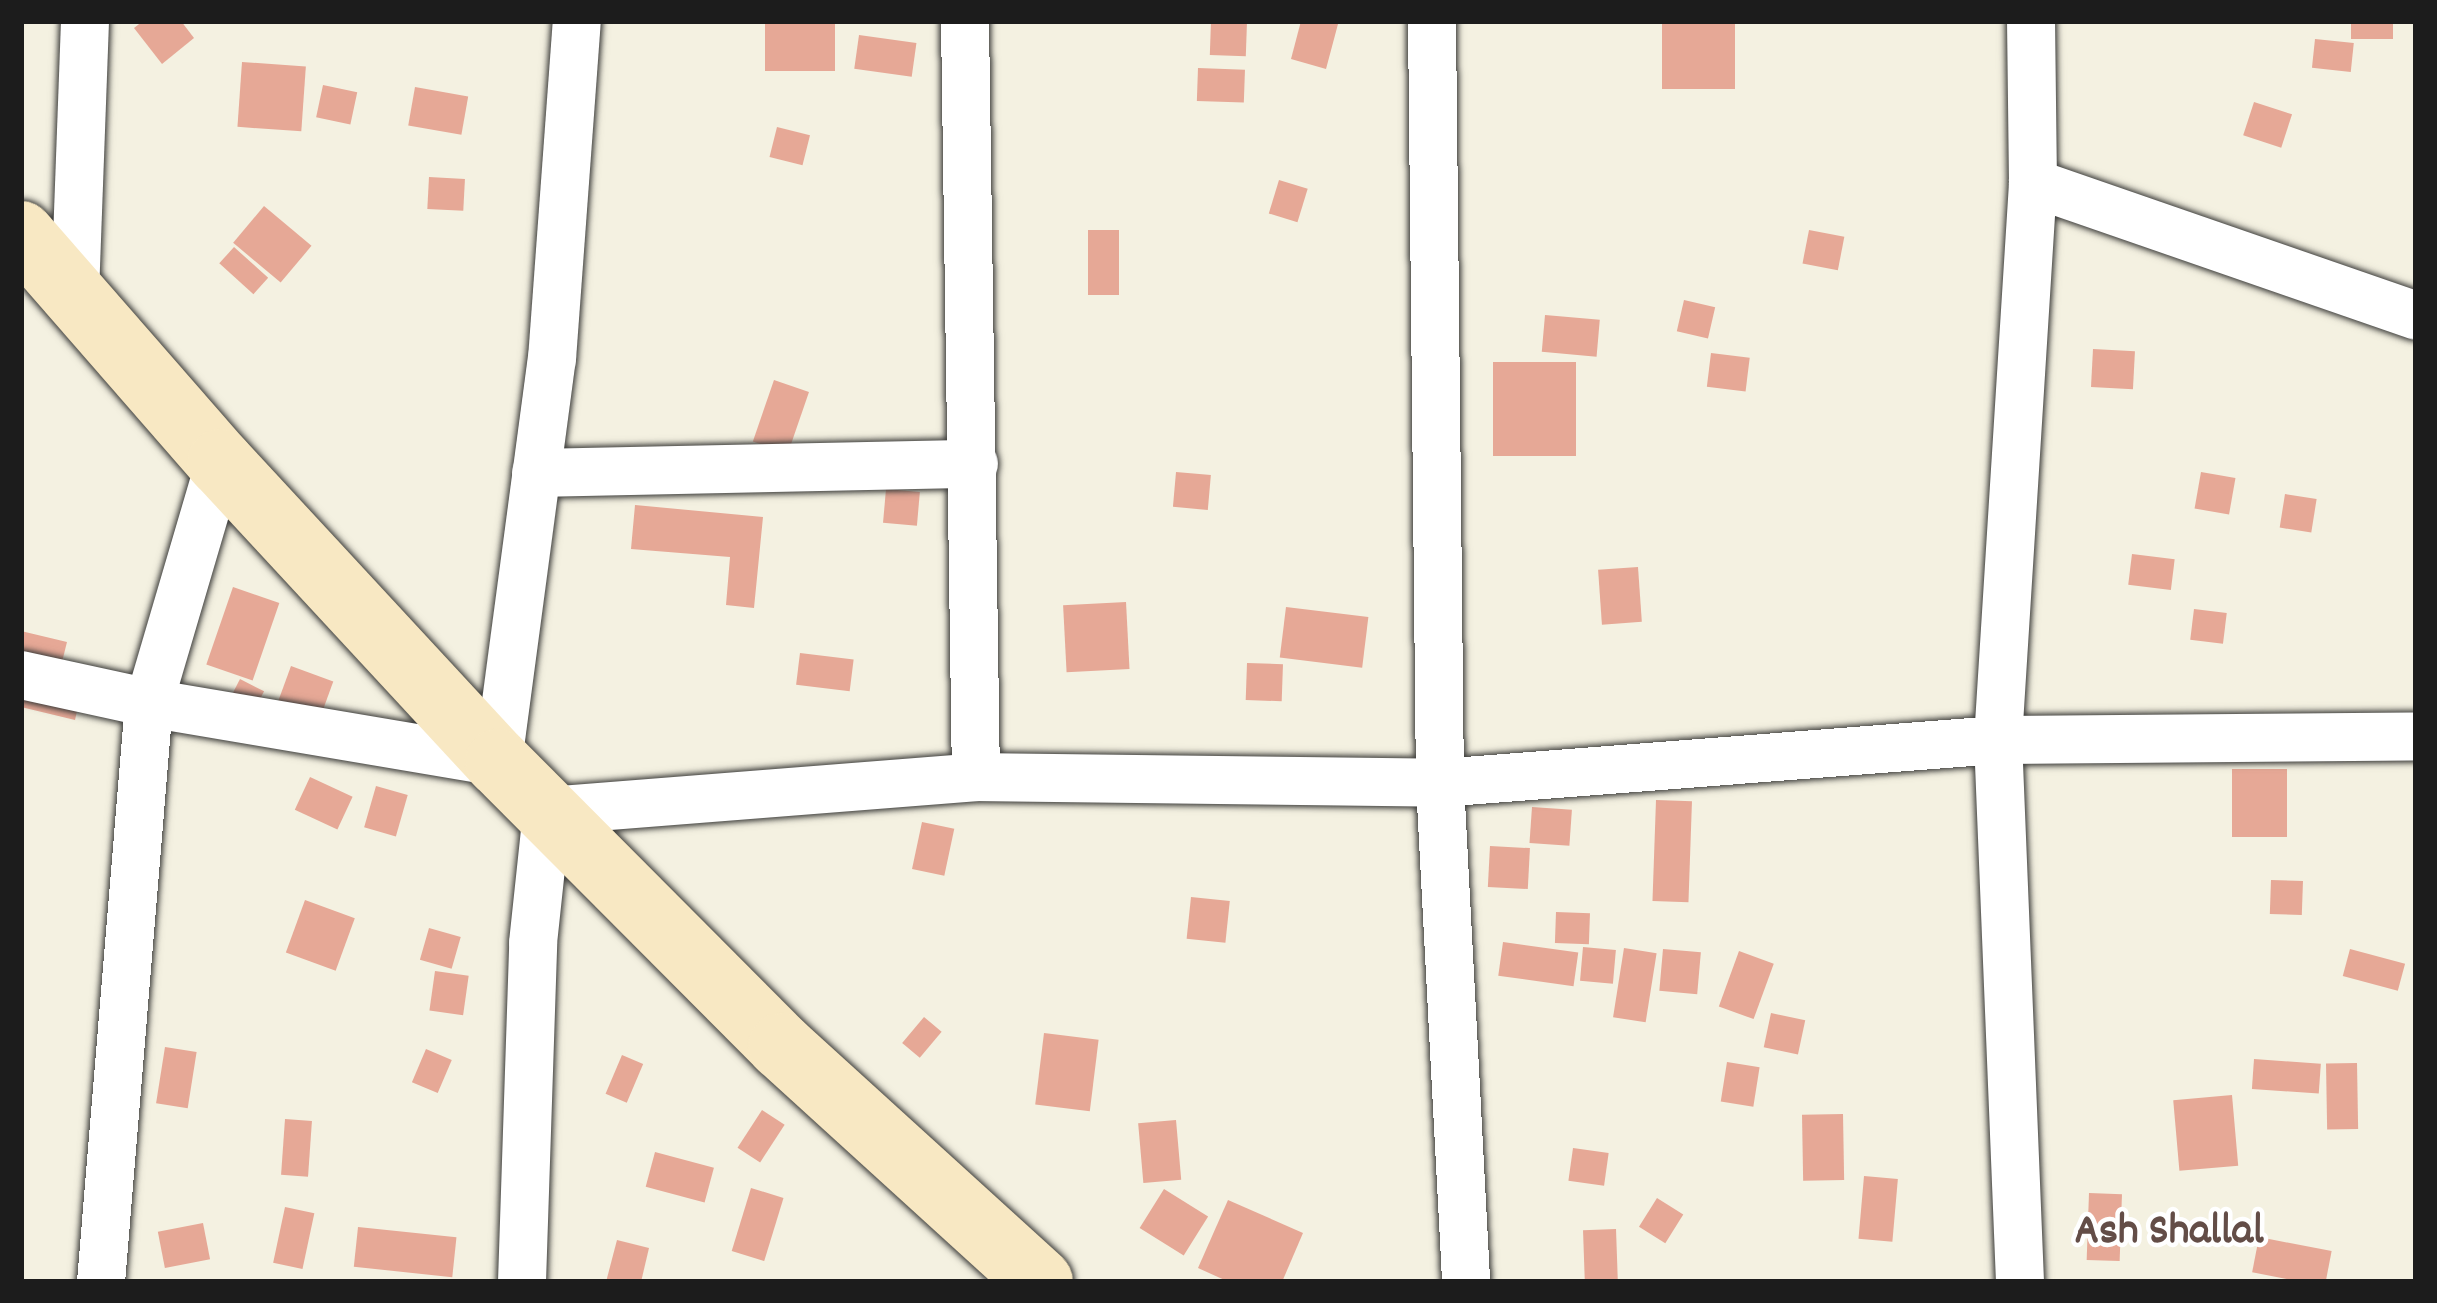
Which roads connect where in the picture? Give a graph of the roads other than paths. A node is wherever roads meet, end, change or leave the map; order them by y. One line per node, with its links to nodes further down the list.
1 (85, 21): 8 (street)
2 (577, 21): 12 (street)
3 (965, 21): 11 (street)
4 (1432, 21): 19 (street)
5 (2031, 21): 6 (street)
6 (2033, 183): 9 (street); 16 (street)
7 (21, 233): 8 (main road)
8 (75, 294): 10 (main road)
9 (2416, 316)
10 (220, 461): 14 (street); 17 (main road)
11 (974, 464): 12 (street); 18 (street)
12 (536, 473): 17 (street)
13 (21, 675): 14 (street)
14 (149, 703): 17 (street); 22 (street)
15 (2416, 736): 16 (street)
16 (1998, 740): 19 (street); 25 (street)
17 (498, 762): 20 (main road)
18 (976, 777): 19 (street); 20 (street)
19 (1440, 783): 24 (street)
20 (547, 811): 21 (main road); 23 (street)
21 (1031, 1278)
22 (101, 1282)
23 (522, 1282)
24 (1466, 1282)
25 (2020, 1282)

